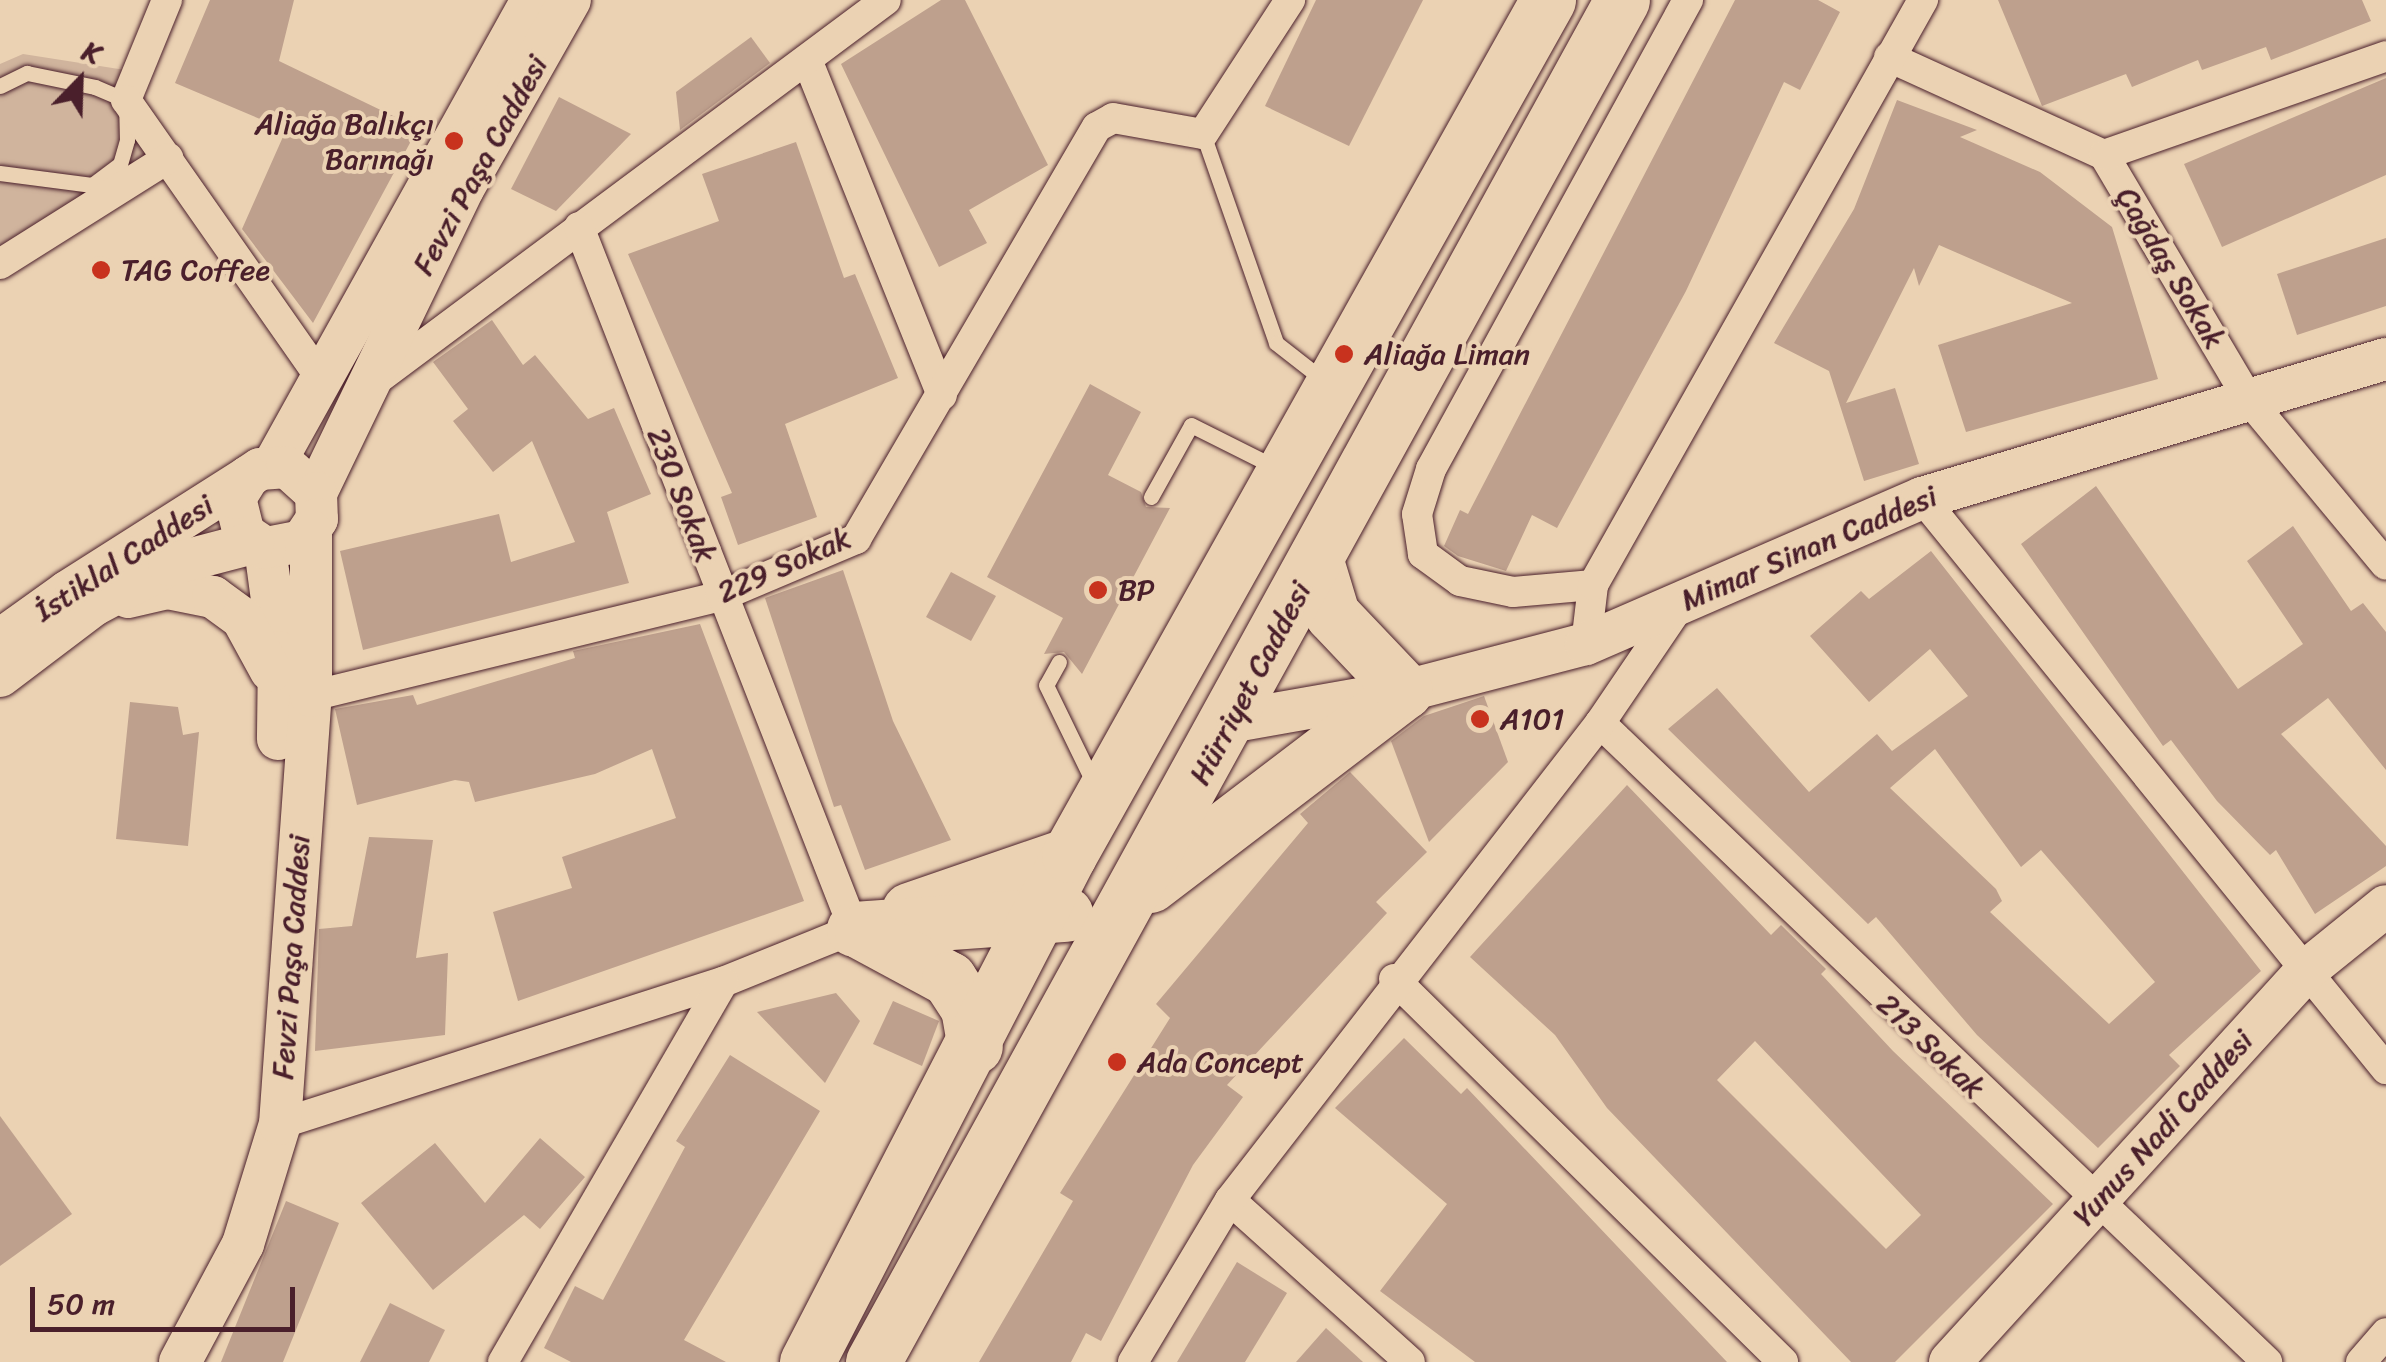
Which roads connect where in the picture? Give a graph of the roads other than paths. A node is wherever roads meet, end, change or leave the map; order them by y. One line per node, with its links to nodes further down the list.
1 (167, 0): 14 (street)
2 (532, 0): 23 (street, Fevzi Paşa Caddesi)
3 (570, 0): 23 (street, Fevzi Paşa Caddesi)
4 (886, 0): 12 (street)
5 (1290, 0): 15 (street)
6 (1548, 0): 22 (highway)
7 (1622, 0): 32 (highway, Hürriyet Caddesi)
8 (1688, 0): 34 (street)
9 (1923, 0): 11 (street)
10 (2386, 56): 16 (street)
11 (1888, 57): 16 (street, Çağdaş Sokak); 34 (street)
12 (808, 62): 19 (street); 24 (street)
13 (0, 86): 14 (lane)
14 (126, 100): 17 (street); 18 (lane)
15 (1203, 134): 22 (lane); 24 (street, 229 Sokak)
16 (2104, 155): 25 (street, Çağdaş Sokak)
17 (168, 158): 20 (street); 23 (street)
18 (0, 173)
19 (580, 227): 23 (street); 35 (street, 230 Sokak)
20 (0, 264)
21 (2386, 358): 25 (street, Mimar Sinan Caddesi)
22 (1329, 384): 27 (highway)
23 (342, 387): 26 (street, Fevzi Paşa Caddesi); 30 (street, Fevzi Paşa Caddesi)
24 (942, 395): 35 (street, 229 Sokak)
25 (2249, 400): 29 (street, Mimar Sinan Caddesi); 33 (street, Çağdaş Sokak)
26 (261, 471): 30 (street); 31 (street, Fevzi Paşa Caddesi); 38 (street, İstiklal Caddesi)
27 (1285, 472): 28 (lane); 46 (highway)
28 (1151, 498)
29 (1922, 498): 36 (street, Mimar Sinan Caddesi); 53 (street)
30 (313, 512): 31 (street); 43 (street, Fevzi Paşa Caddesi)
31 (259, 545): 37 (street, İstiklal Caddesi); 43 (street, Fevzi Paşa Caddesi)
32 (1316, 561): 42 (highway); 44 (highway, Hürriyet Caddesi)
33 (2386, 566)
34 (1593, 585): 39 (street)
35 (721, 596): 43 (street, 229 Sokak); 52 (street, 230 Sokak)
36 (1684, 600): 39 (street, Mimar Sinan Caddesi); 45 (street)
37 (94, 606): 41 (street, İstiklal Caddesi); 43 (street)
38 (0, 640)
39 (1586, 644): 42 (street, Mimar Sinan Caddesi)
40 (1059, 662): 47 (lane)
41 (0, 676)
42 (1405, 691): 44 (street, Mimar Sinan Caddesi); 49 (highway)
43 (296, 696): 58 (street, Fevzi Paşa Caddesi)
44 (1229, 722): 46 (highway); 49 (highway, Hürriyet Caddesi)
45 (1600, 723): 54 (street); 60 (street, 213 Sokak)
46 (1139, 732): 47 (highway)
47 (1102, 798): 48 (highway)
48 (1070, 854): 51 (highway); 52 (highway)
49 (1136, 897): 51 (highway); 66 (highway, Hürriyet Caddesi)
50 (2386, 906): 53 (street, Yunus Nadi Caddesi)
51 (1037, 921): 52 (highway); 56 (highway)
52 (854, 929): 55 (street); 56 (highway)
53 (2308, 968): 57 (street); 60 (street, Yunus Nadi Caddesi)
54 (1394, 979): 59 (street); 69 (street)
55 (723, 982): 58 (street); 64 (street)
56 (975, 1046): 65 (highway)
57 (2386, 1069)
58 (265, 1123): 62 (street, Fevzi Paşa Caddesi); 63 (street, Fevzi Paşa Caddesi)
59 (1230, 1200): 67 (street); 68 (street)
60 (2094, 1205): 70 (street, Yunus Nadi Caddesi); 71 (street, 213 Sokak)
61 (2386, 1333): 72 (street)
62 (151, 1362)
63 (180, 1362)
64 (503, 1362)
65 (807, 1362)
66 (873, 1362)
67 (1132, 1362)
68 (1410, 1362)
69 (1782, 1362)
70 (1950, 1362)
71 (2267, 1362)
72 (2361, 1362)

